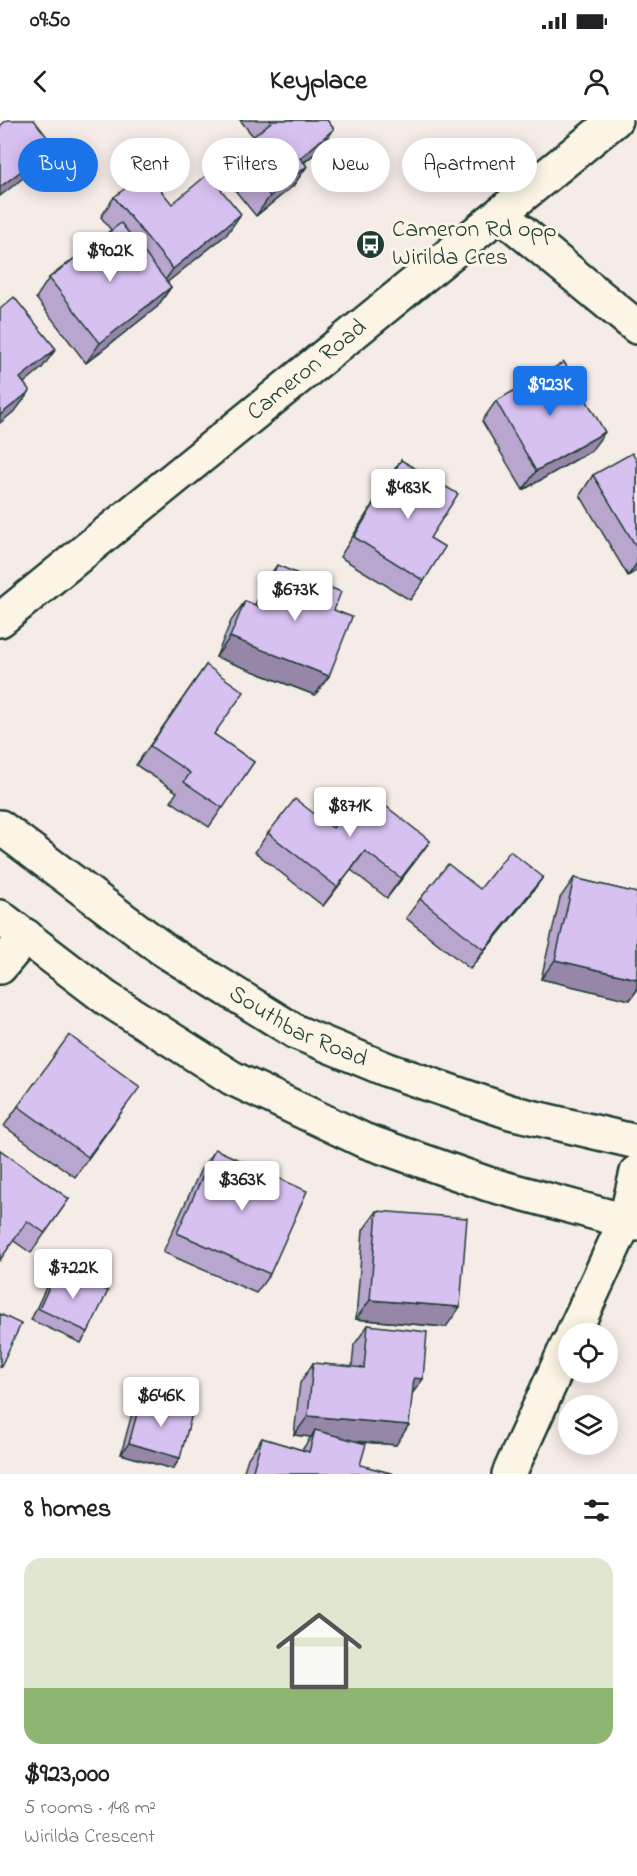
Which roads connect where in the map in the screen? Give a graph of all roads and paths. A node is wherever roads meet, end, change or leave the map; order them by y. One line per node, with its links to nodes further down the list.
1 (615, 120): 2 (main road, Cameron Road)
2 (500, 214): 3 (main road); 4 (main road, Cameron Road)
3 (637, 327)
4 (0, 620)
5 (0, 827): 9 (main road, Southbar Road)
6 (0, 917): 7 (main road)
7 (26, 936): 8 (main road); 11 (main road)
8 (0, 967)
9 (637, 1142)
10 (637, 1172): 11 (main road)
11 (631, 1223): 12 (main road)
12 (579, 1323)
13 (558, 1366): 14 (main road)
14 (509, 1474)

